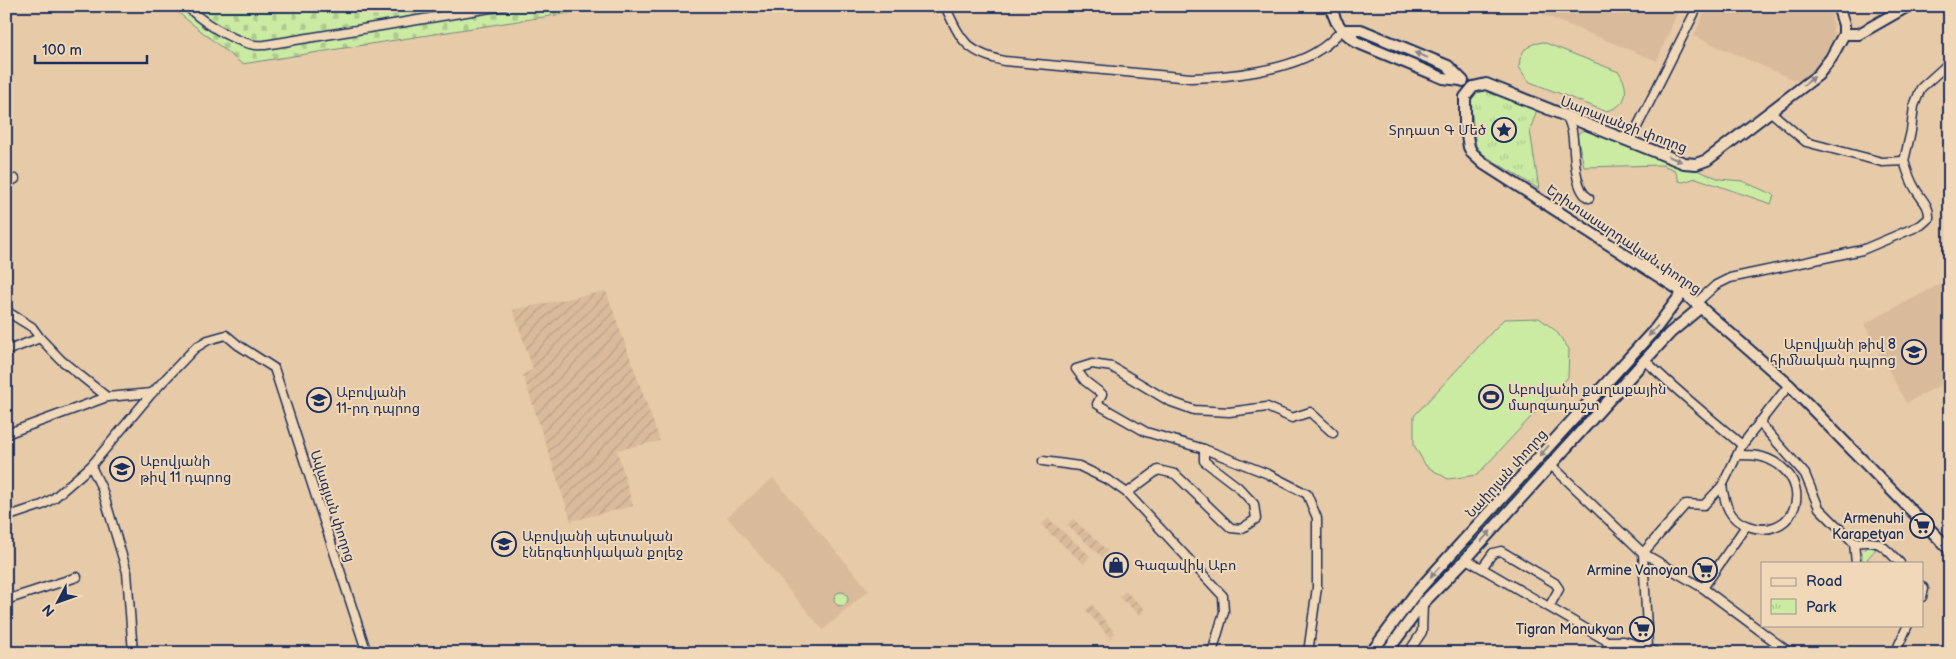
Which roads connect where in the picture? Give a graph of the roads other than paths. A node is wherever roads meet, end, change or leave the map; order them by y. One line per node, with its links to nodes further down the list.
1 (187, 6): 2 (street)
2 (503, 6)
3 (945, 6): 8 (street)
4 (1330, 6): 8 (street)
5 (1698, 6): 14 (street)
6 (1838, 6): 9 (street)
7 (1908, 6): 9 (street)
8 (1342, 30): 11 (street)
9 (1844, 34): 12 (street, Սարալանջի փողոց, one-way to 9)
10 (1950, 62): 15 (street)
11 (1471, 88): 13 (street, Սարալանջի փողոց); 19 (street, Երիտասարդական փողոց)
12 (1771, 112): 14 (street, Սարալանջի փողոց, one-way to 12); 15 (street)
13 (1567, 116): 14 (street, Սարալանջի փողոց); 18 (street)
14 (1630, 141)
15 (1904, 161): 20 (street)
16 (15, 179): 17 (street)
17 (6, 184)
18 (1589, 198)
19 (1683, 292): 20 (street, Երիտասարդական փողոց); 60 (street, Նաիրյան փողոց, one-way to 60)
20 (1698, 305): 24 (street, Նաիրյան փողոց); 25 (street, Երիտասարդական փողոց)
21 (6, 311): 22 (street)
22 (40, 338): 23 (street); 27 (street)
23 (6, 351)
24 (1645, 360): 31 (street); 35 (street, Նաիրյան փողոց)
25 (1789, 385): 28 (street); 42 (street, Երիտասարդական փողոց)
26 (152, 393): 27 (street); 36 (street); 57 (street, Ավագյան փողոց)
27 (106, 397): 30 (street)
28 (1759, 422): 31 (street); 41 (street)
29 (1333, 432): 32 (street)
30 (6, 434)
31 (1742, 445): 33 (street)
32 (1204, 449): 38 (street); 59 (street)
33 (1738, 455): 37 (street); 40 (street)
34 (1043, 461): 38 (street)
35 (1550, 464): 43 (street); 44 (street, Նաիրյան փողոց, one-way to 35)
36 (91, 466): 39 (street); 56 (street)
37 (1722, 486): 40 (street); 43 (street)
38 (1127, 493): 58 (street)
39 (6, 517)
40 (1746, 526): 49 (street)
41 (1854, 543): 45 (street); 46 (street)
42 (1950, 550)
43 (1643, 553): 49 (street); 55 (street)
44 (1466, 559): 47 (street); 51 (street, Նաիրյան փողոց)
45 (1856, 562)
46 (1899, 562)
47 (1482, 568): 52 (street); 52 (street)
48 (77, 577): 50 (street)
49 (1703, 588): 65 (street)
50 (6, 600)
51 (1423, 603): 61 (street, Նաիրյան փողոց); 62 (street)
52 (1549, 607): 54 (street)
53 (1908, 626): 66 (street)
54 (1607, 641): 55 (street); 63 (street)
55 (1648, 648): 64 (street)
56 (133, 653)
57 (367, 653)
58 (1212, 653)
59 (1308, 653)
60 (1371, 653)
61 (1386, 653)
62 (1411, 653)
63 (1609, 653)
64 (1656, 653)
65 (1790, 653)
66 (1895, 653)

